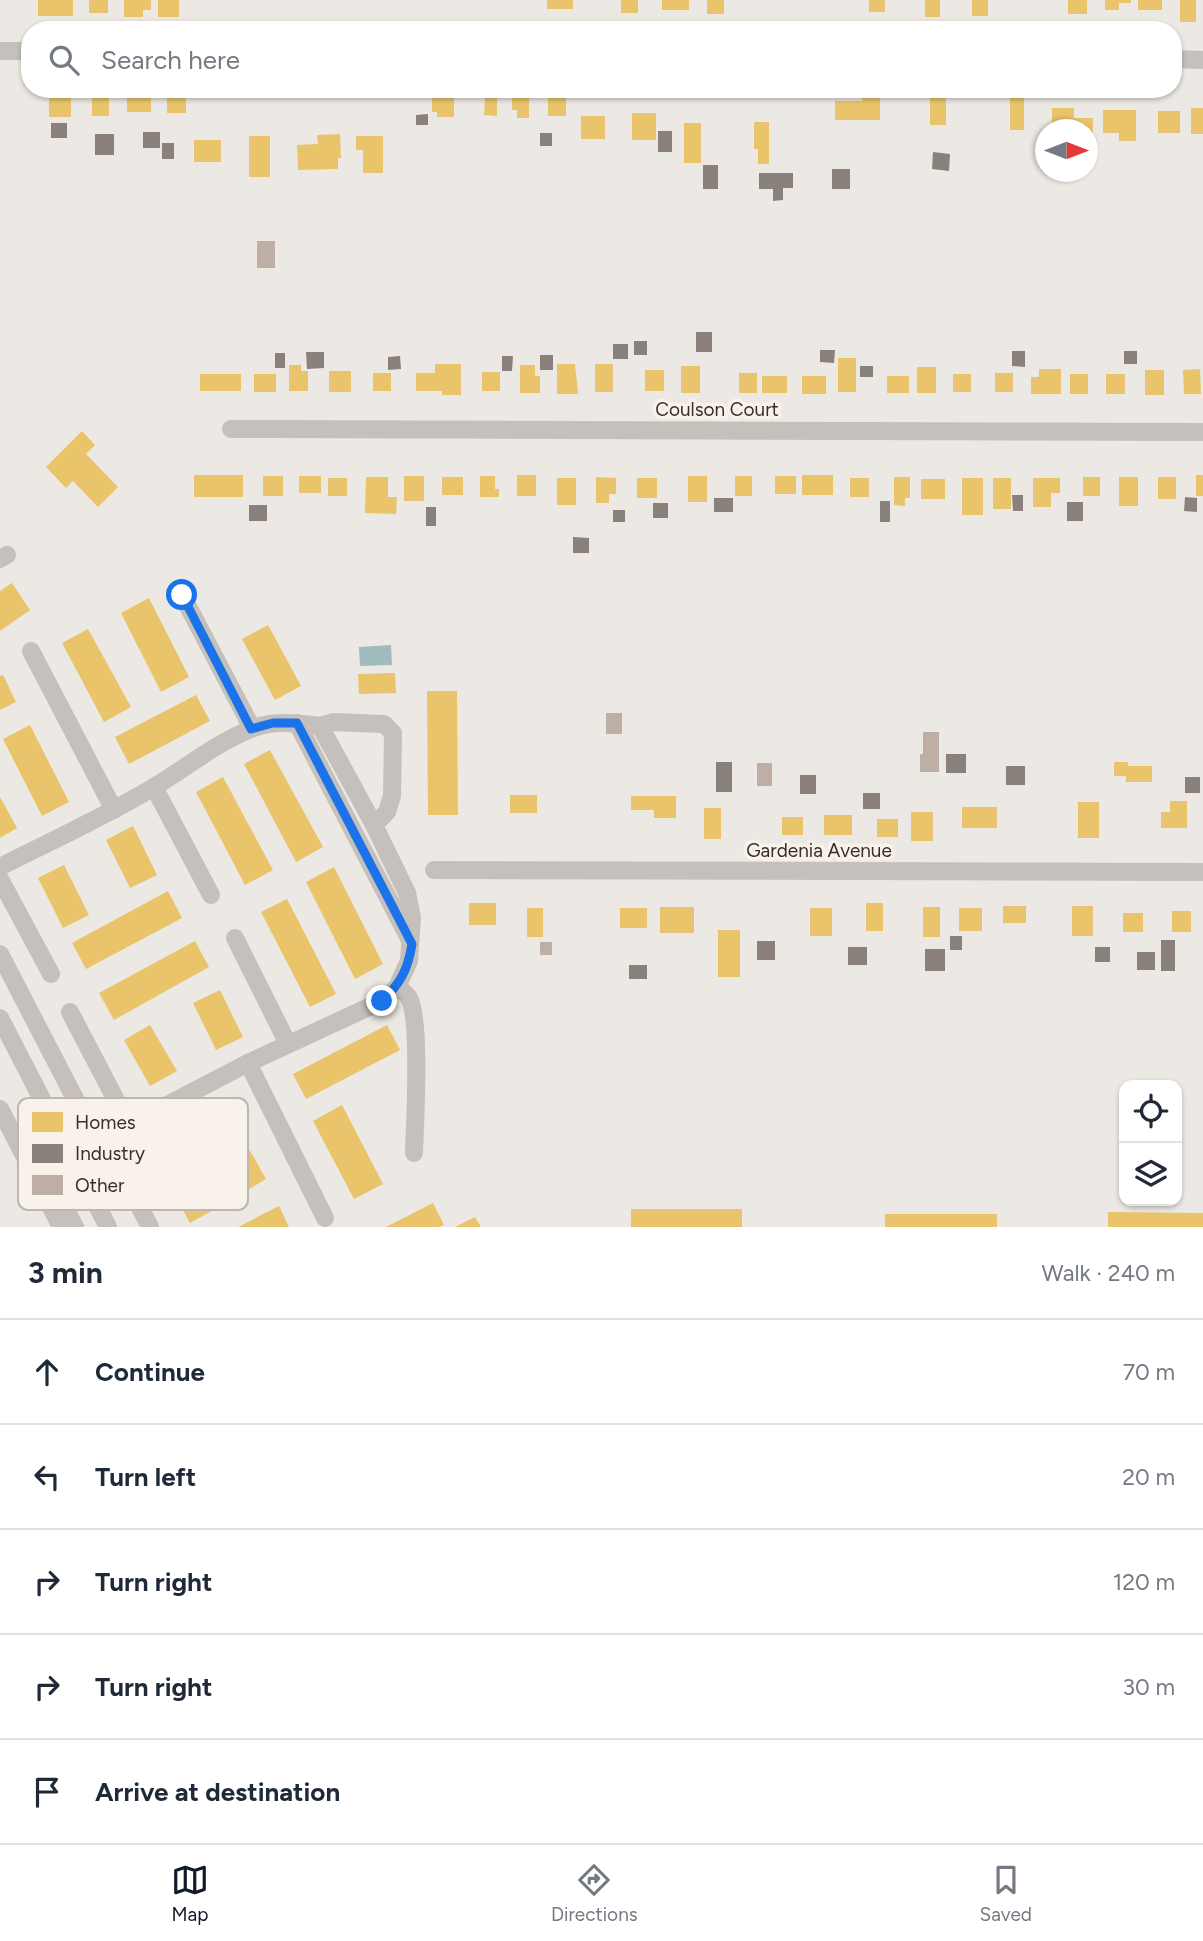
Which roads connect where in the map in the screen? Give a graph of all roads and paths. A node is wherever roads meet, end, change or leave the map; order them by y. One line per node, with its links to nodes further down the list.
1 (0, 51): 2 (street)
2 (21, 51)
3 (1182, 59): 4 (street)
4 (1203, 60)
5 (231, 429): 6 (street, Coulson Court)
6 (1203, 432)
7 (182, 595): 11 (street)
8 (31, 651): 13 (street)
9 (297, 723): 10 (street); 11 (street); 21 (street)
10 (320, 726): 14 (street); 14 (street)
11 (251, 729): 12 (street)
12 (154, 787): 13 (street); 19 (street)
13 (114, 810): 15 (street)
14 (374, 825): 21 (street)
15 (0, 867)
16 (434, 870): 17 (street, Gardenia Avenue)
17 (1203, 873)
18 (0, 878): 23 (street)
19 (211, 895)
20 (235, 938): 28 (street)
21 (412, 944): 24 (street)
22 (0, 954): 27 (street)
23 (51, 974)
24 (397, 987): 28 (street); 40 (street)
25 (70, 1012): 35 (street)
26 (1, 1022): 29 (street)
27 (41, 1035): 29 (street); 30 (street)
28 (288, 1044): 31 (street)
29 (15, 1048): 32 (street)
30 (51, 1054): 32 (street); 34 (street)
31 (248, 1063): 36 (street); 45 (street)
32 (24, 1066): 33 (street)
33 (41, 1098)
34 (76, 1098)
35 (115, 1098)
36 (181, 1098)
37 (0, 1109): 38 (street)
38 (16, 1140): 39 (street)
39 (18, 1144)
40 (414, 1153)
41 (52, 1210): 46 (street)
42 (66, 1210): 47 (street)
43 (99, 1210): 48 (street)
44 (140, 1210): 49 (street)
45 (325, 1218)
46 (61, 1227)
47 (75, 1227)
48 (108, 1227)
49 (150, 1227)

